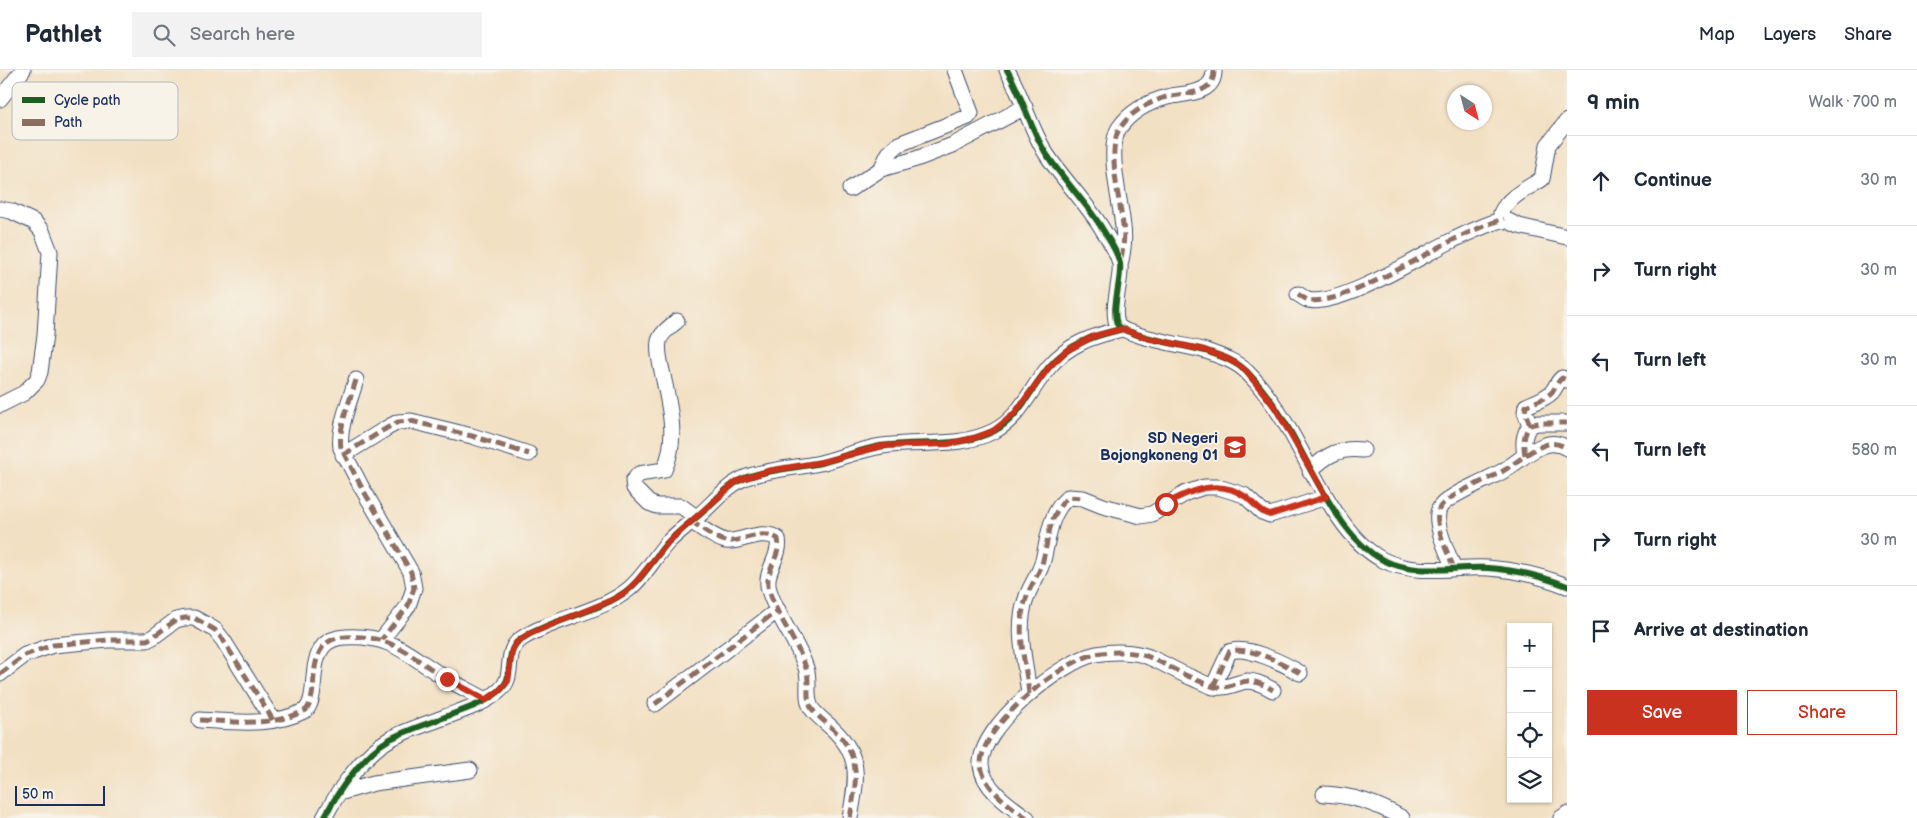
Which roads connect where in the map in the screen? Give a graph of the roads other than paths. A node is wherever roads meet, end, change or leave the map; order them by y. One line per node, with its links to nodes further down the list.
1 (23, 70): 6 (street)
2 (955, 70): 12 (street)
3 (994, 70): 7 (street)
4 (1007, 70): 7 (street)
5 (1214, 70): 17 (street)
6 (13, 82)
7 (1014, 83): 10 (street)
8 (12, 84): 9 (street)
9 (0, 99)
10 (1025, 107): 12 (street); 17 (street)
11 (1567, 121): 15 (street)
12 (881, 169): 13 (street)
13 (850, 189)
14 (0, 209): 23 (street)
15 (1504, 219): 16 (street); 18 (street)
16 (1567, 237)
17 (1120, 265): 20 (street)
18 (1298, 294)
19 (677, 321): 33 (street)
20 (1122, 329): 31 (street); 33 (street)
21 (356, 380): 29 (street)
22 (1567, 380): 25 (street)
23 (0, 405)
24 (1567, 423): 25 (street)
25 (1530, 425): 30 (street)
26 (1567, 448): 30 (street)
27 (1363, 450): 31 (street)
28 (529, 454): 29 (street)
29 (343, 455): 37 (street)
30 (1525, 456): 34 (street)
31 (1310, 471): 32 (street)
32 (1326, 497): 34 (street); 42 (street)
33 (694, 519): 36 (street); 43 (street)
34 (1454, 568): 35 (street)
35 (1567, 586)
36 (778, 610): 44 (street); 52 (street)
37 (382, 639): 43 (street); 46 (street)
38 (1300, 672): 40 (street)
39 (0, 674): 46 (street)
40 (1213, 686): 41 (street); 42 (street)
41 (1273, 690)
42 (1028, 694): 53 (street)
43 (486, 700): 48 (street)
44 (655, 704)
45 (200, 720): 46 (street)
46 (273, 720)
47 (470, 770): 48 (street)
48 (339, 793): 51 (street)
49 (1324, 794): 54 (street)
50 (1567, 814): 55 (street)
51 (324, 818)
52 (850, 818)
53 (1027, 818)
54 (1402, 818)
55 (1560, 818)

